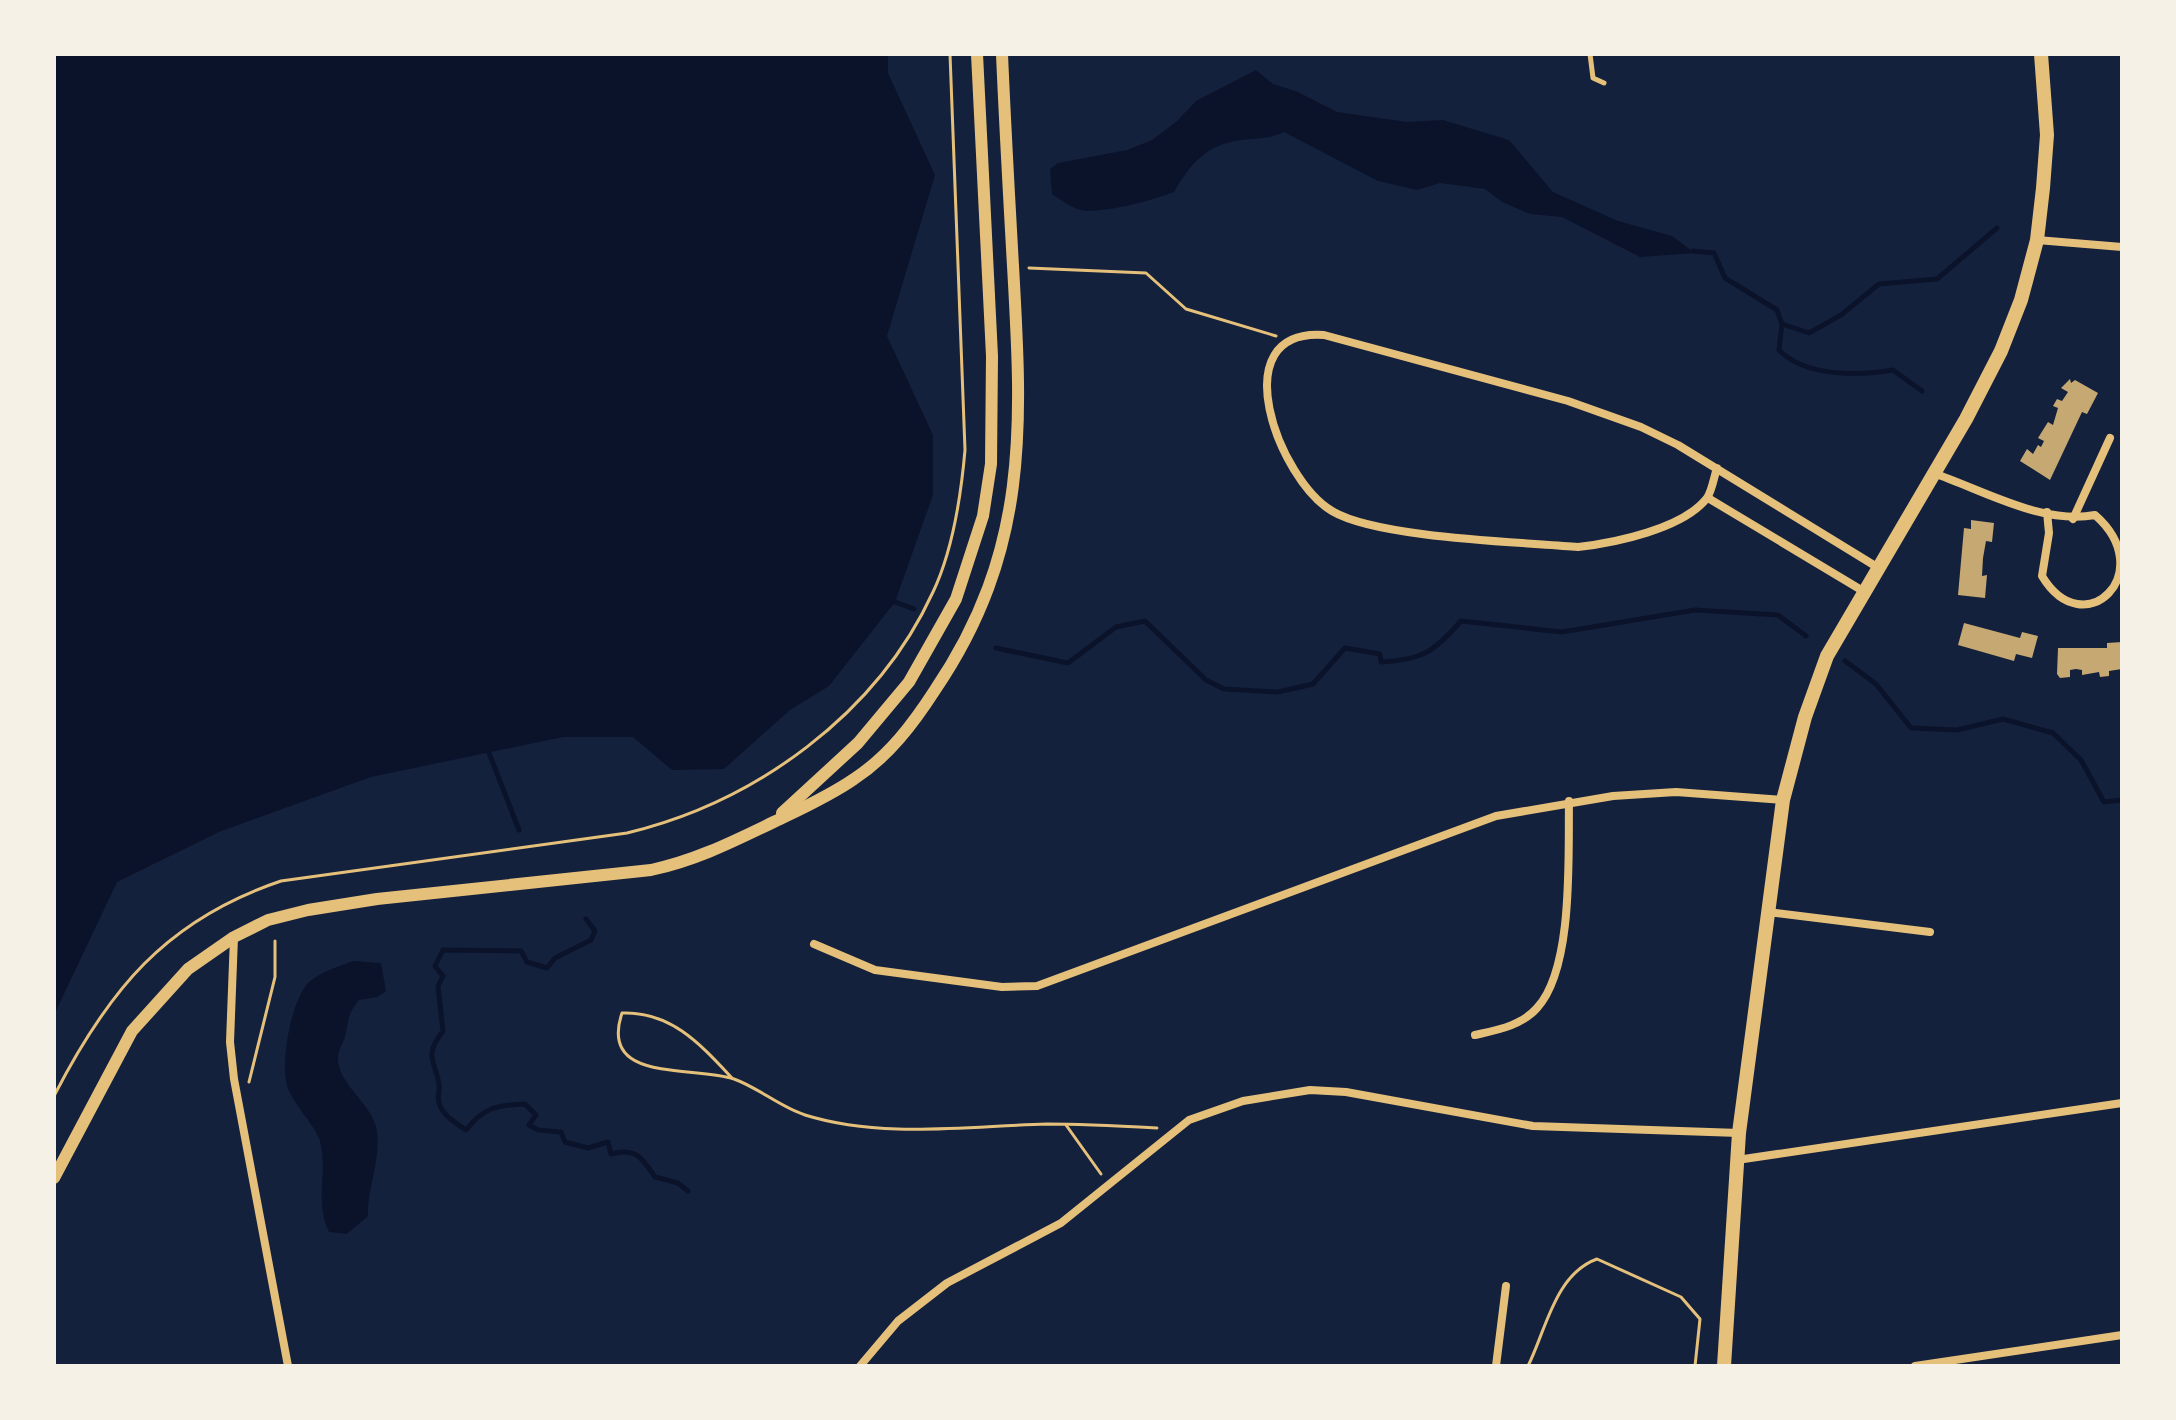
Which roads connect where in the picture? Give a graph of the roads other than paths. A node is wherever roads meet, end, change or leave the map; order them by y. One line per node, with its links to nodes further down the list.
1 (977, 54): 18 (street)
2 (1002, 54): 18 (street)
3 (1590, 54): 5 (lane)
4 (2041, 54): 6 (main road)
5 (1604, 83)
6 (2037, 240): 7 (street); 10 (main road)
7 (2122, 247)
8 (2110, 438): 13 (street)
9 (1717, 468): 11 (street); 11 (street); 14 (street)
10 (1933, 473): 12 (street); 14 (main road)
11 (1708, 498): 15 (street)
12 (2047, 512): 13 (street); 13 (street)
13 (2073, 519)
14 (1877, 567): 15 (main road)
15 (1863, 591): 16 (main road)
16 (1783, 800): 17 (street); 19 (main road)
17 (1569, 801): 22 (street); 23 (street)
18 (770, 824): 21 (street)
19 (1768, 912): 20 (street); 25 (main road)
20 (1930, 932)
21 (234, 937): 27 (street); 30 (street)
22 (814, 944)
23 (1475, 1035)
24 (2122, 1103): 26 (street)
25 (1739, 1133): 26 (main road); 31 (street)
26 (1737, 1160): 33 (main road)
27 (54, 1178)
28 (1506, 1286): 32 (street)
29 (2122, 1335): 34 (street)
30 (288, 1366)
31 (860, 1366)
32 (1496, 1366)
33 (1724, 1366)
34 (1915, 1366)

